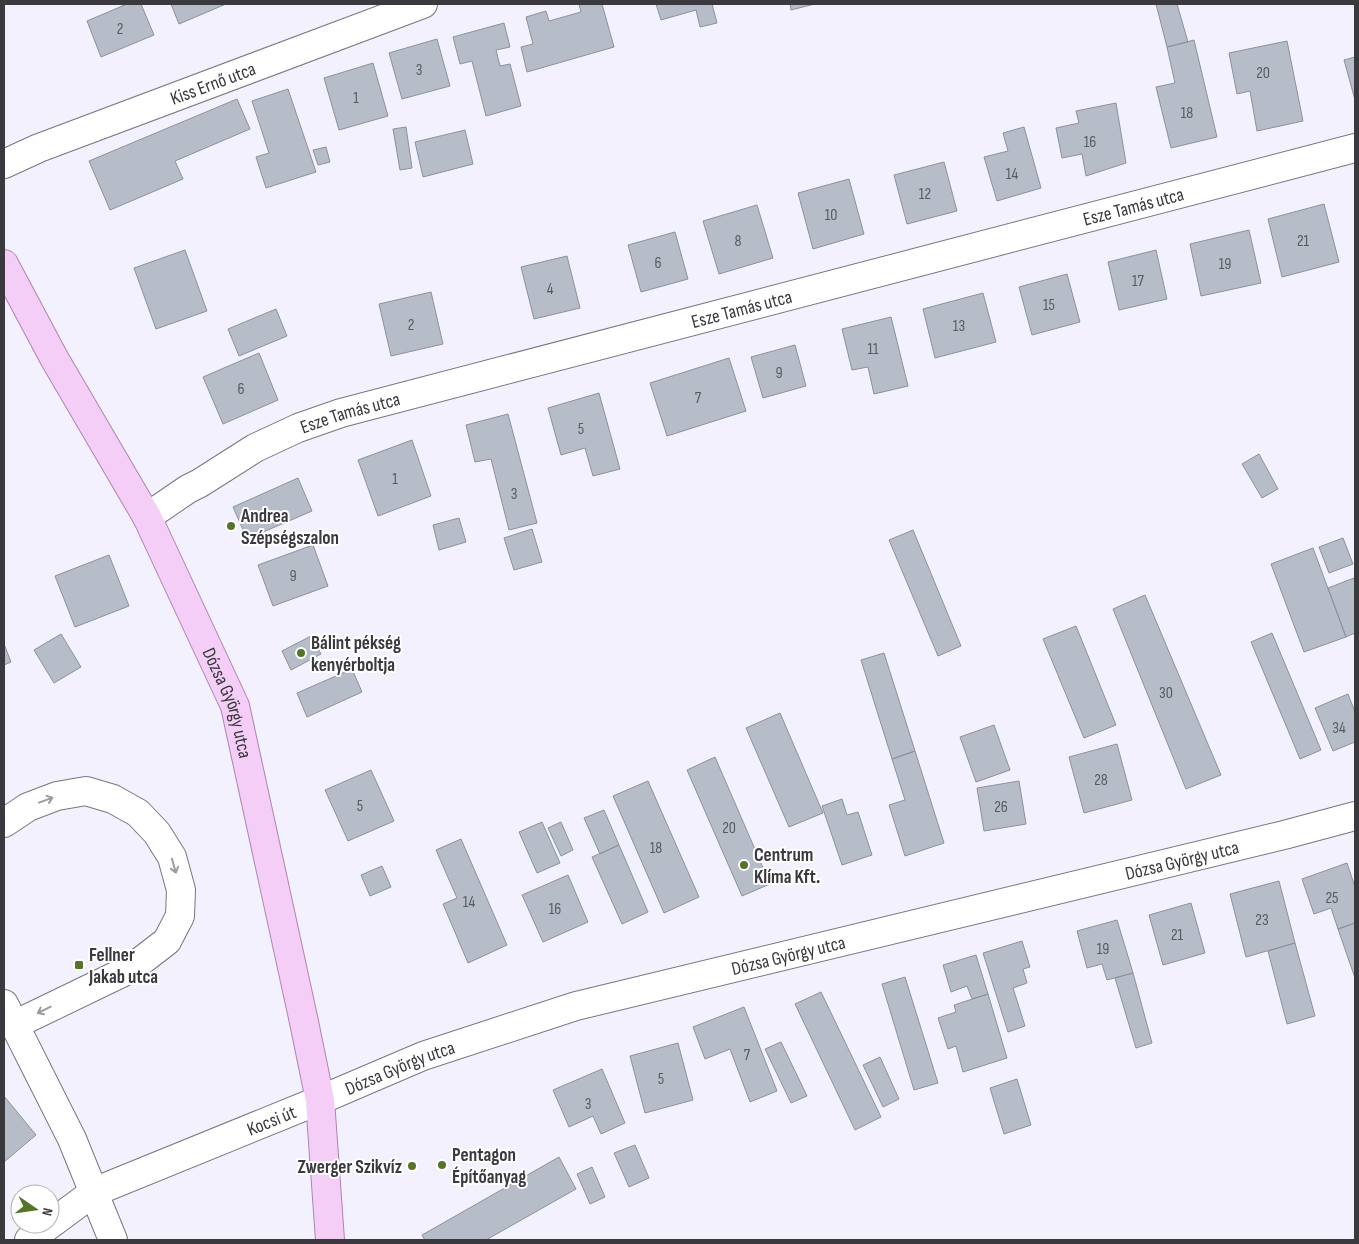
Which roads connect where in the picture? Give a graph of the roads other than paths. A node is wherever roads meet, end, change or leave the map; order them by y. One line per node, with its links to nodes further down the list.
1 (422, 4): 3 (street, Kiss Ernő utca)
2 (1355, 148): 5 (street, Esze Tamás utca)
3 (4, 164)
4 (4, 264): 5 (main road, Dózsa György utca)
5 (147, 516): 9 (main road, Dózsa György utca)
6 (1355, 816): 9 (street, Dózsa György utca)
7 (4, 823): 8 (street, one-way to 8)
8 (9, 1014): 10 (street)
9 (320, 1100): 10 (street, Kocsi út); 13 (main road, Kocsi út)
10 (94, 1192): 11 (street, Kocsi út); 12 (street)
11 (28, 1240)
12 (112, 1240)
13 (330, 1240)

